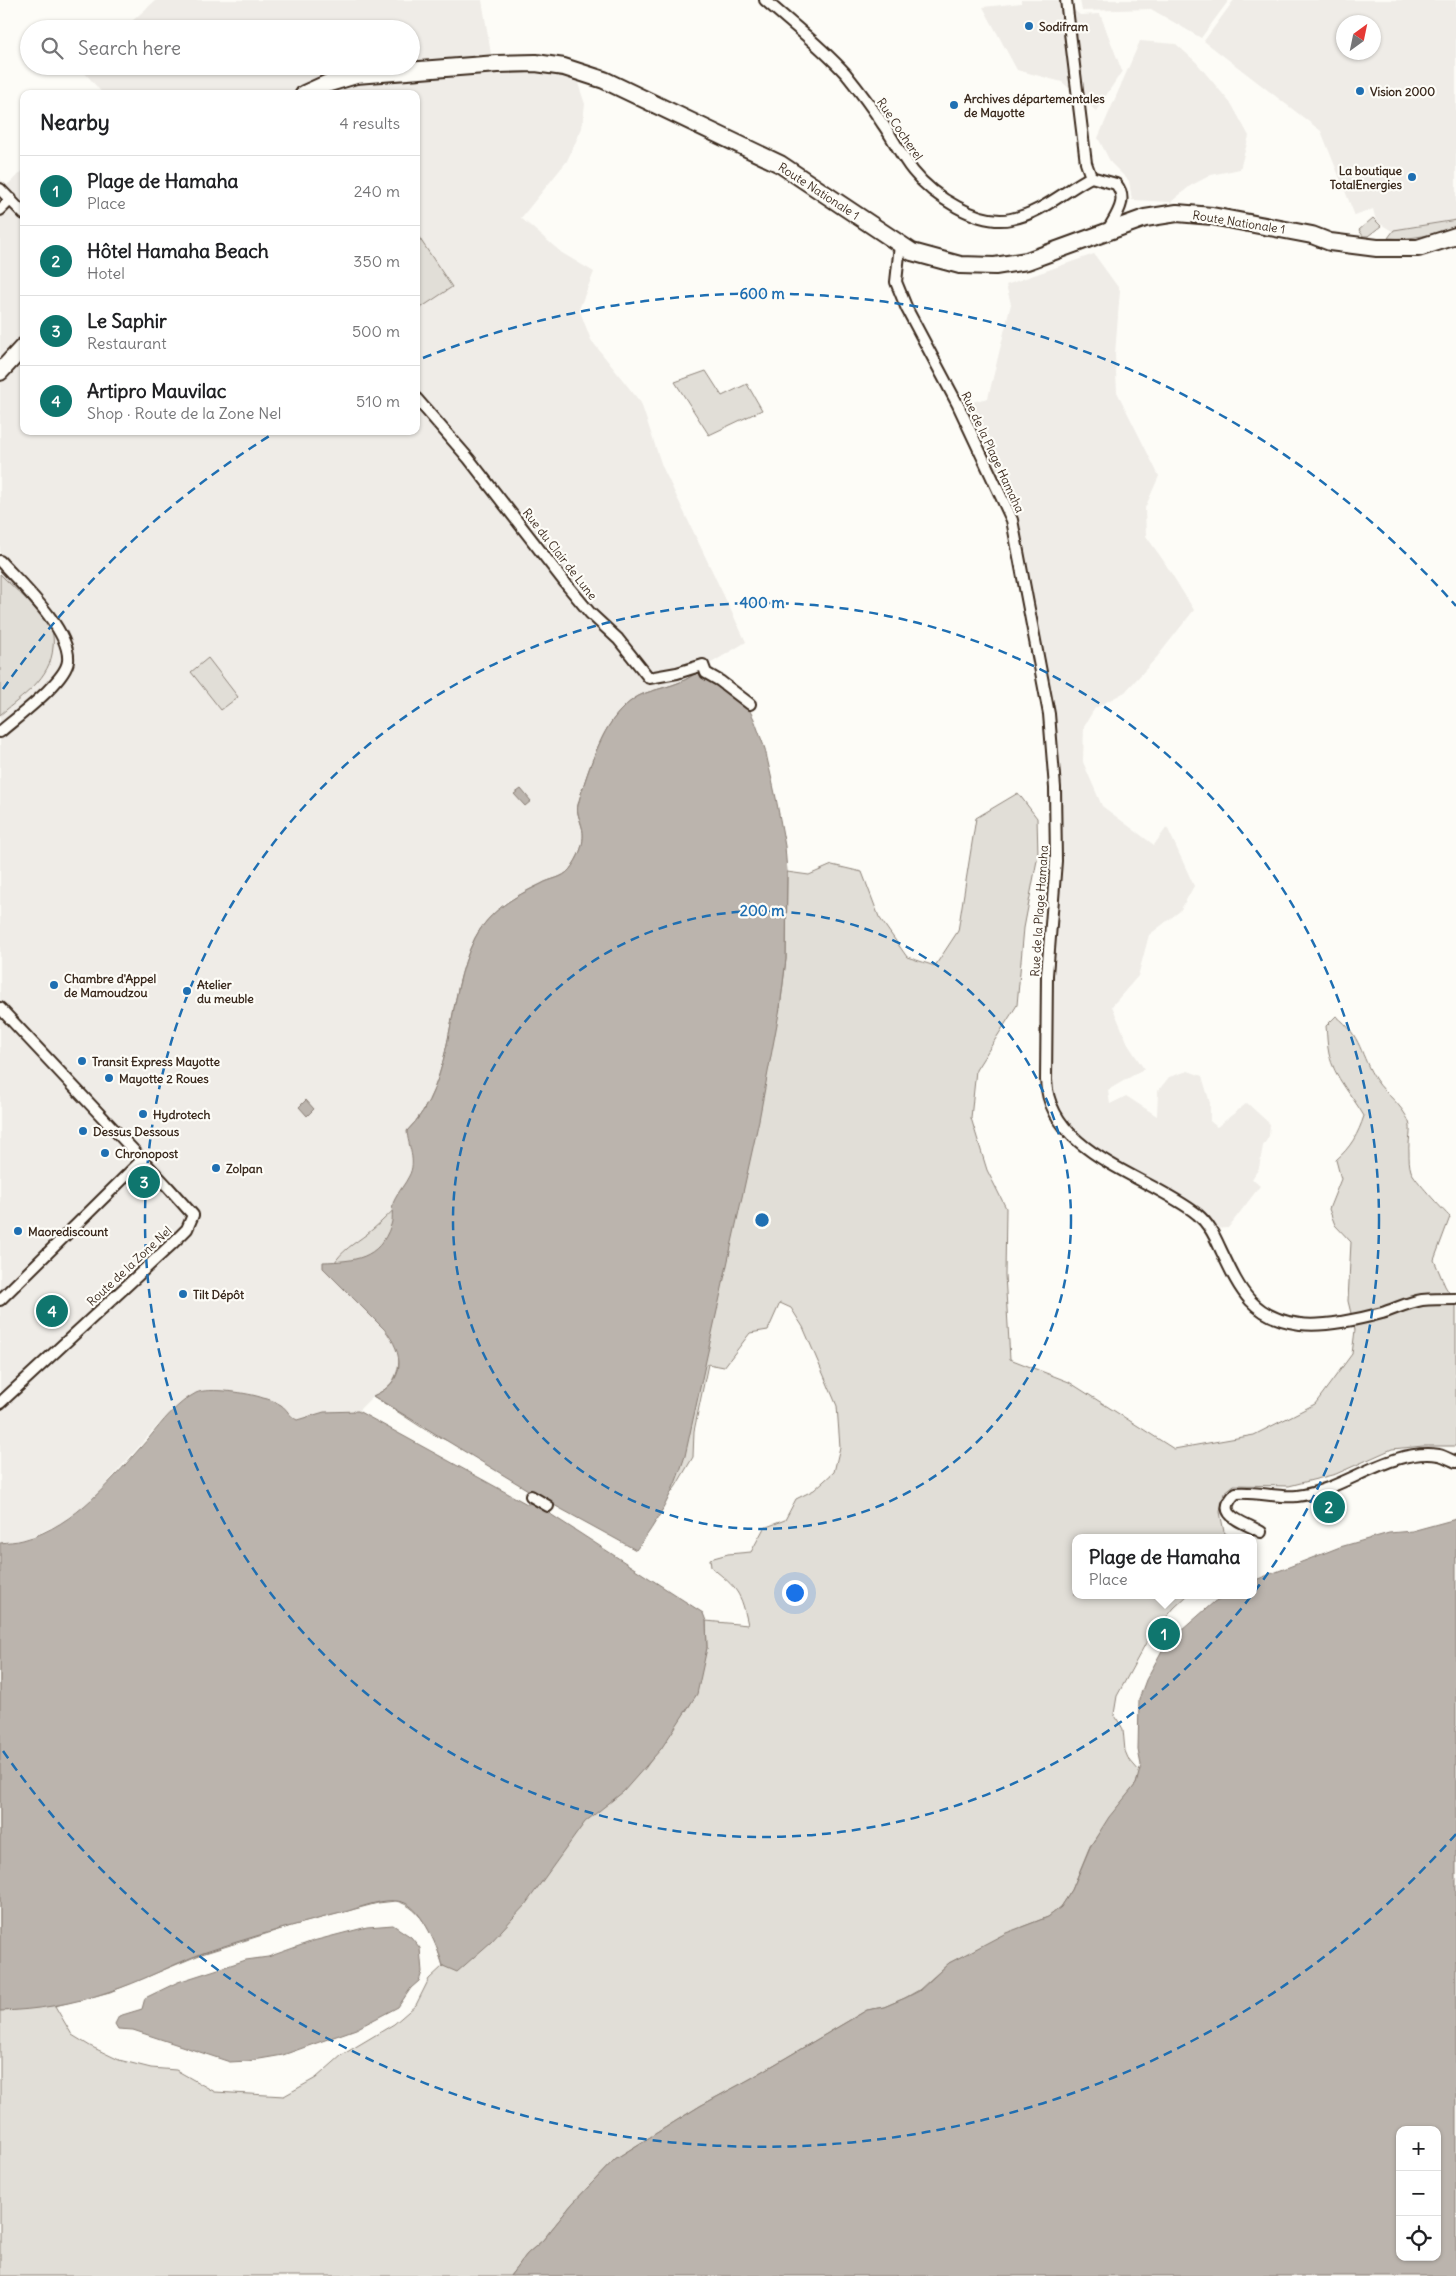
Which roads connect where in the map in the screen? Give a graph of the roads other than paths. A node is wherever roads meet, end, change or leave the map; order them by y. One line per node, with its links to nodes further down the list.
1 (764, 0): 6 (street, Rue Cocherel)
2 (1066, 0): 6 (street)
3 (420, 70): 13 (main road, Route Nationale 1)
4 (356, 75): 5 (main road, Route Nationale 1)
5 (321, 89)
6 (1090, 176): 11 (street)
7 (0, 189): 8 (street)
8 (11, 199): 9 (street); 10 (street)
9 (20, 209)
10 (0, 210)
11 (1108, 230): 12 (main road, Route Nationale 1); 13 (main road, Route Nationale 1)
12 (1456, 236)
13 (900, 245): 22 (street, Rue de la Plage Hamaha)
14 (20, 352): 15 (main road)
15 (0, 372)
16 (420, 402): 18 (street, Rue du Clair de Lune)
17 (0, 561): 19 (street)
18 (750, 704)
19 (0, 732)
20 (0, 1008): 21 (street, Route de la Zone Nel)
21 (142, 1160): 23 (street); 24 (street, Route de la Zone Nel)
22 (1456, 1299)
23 (0, 1300)
24 (0, 1403)
25 (1456, 1462): 28 (street)
26 (531, 1496): 27 (street)
27 (548, 1506)
28 (1261, 1532)

